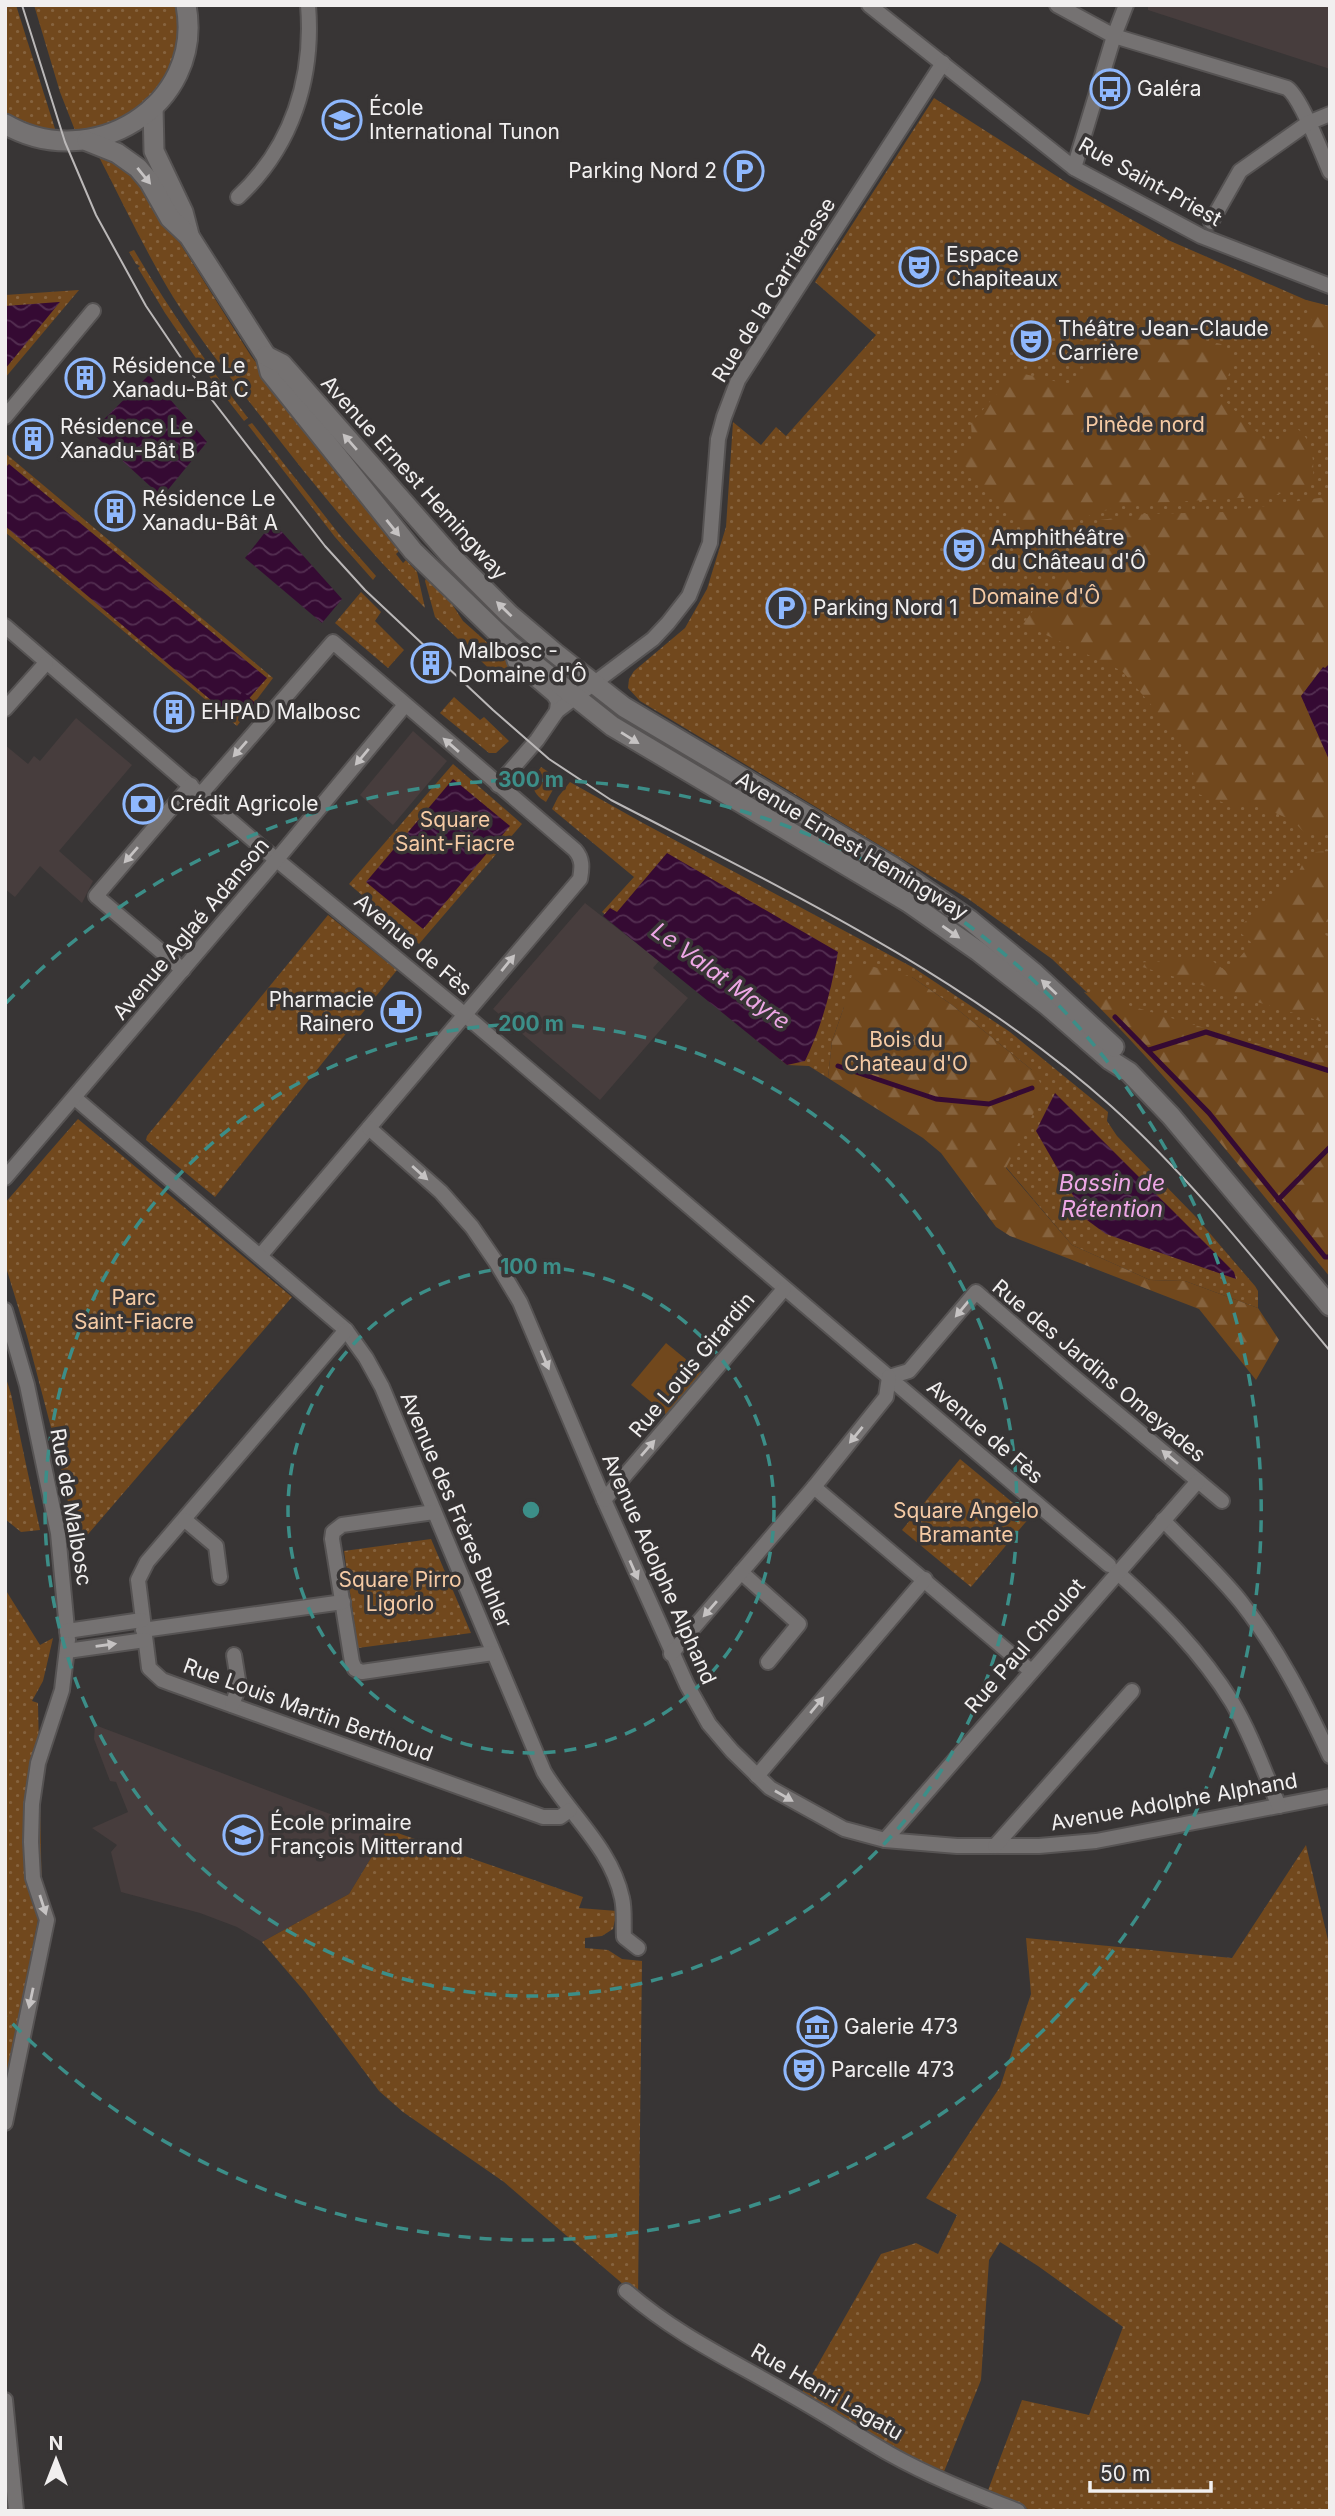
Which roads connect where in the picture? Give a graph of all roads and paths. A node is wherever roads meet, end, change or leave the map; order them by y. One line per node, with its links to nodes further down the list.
1 (186, 5): 8 (main road)
2 (308, 5): 15 (street)
3 (869, 5): 7 (street, Rue Saint-Priest)
4 (1057, 5): 6 (street)
5 (1126, 5): 6 (street)
6 (1114, 36): 10 (street); 13 (street)
7 (943, 63): 13 (street, Rue Saint-Priest); 25 (street, Rue de la Carrierasse)
8 (153, 107): 12 (main road); 17 (main road, Avenue Ernest Hemingway)
9 (1330, 114): 10 (street)
10 (1308, 123): 14 (street); 16 (street)
11 (5, 124): 12 (main road)
12 (87, 141): 17 (main road, Avenue Ernest Hemingway, one-way to 17)
13 (1074, 167): 18 (street, Rue Saint-Priest)
14 (1330, 172)
15 (239, 197)
16 (1211, 222)
17 (189, 236): 20 (main road, Avenue Ernest Hemingway)
18 (1330, 286)
19 (93, 311): 21 (street)
20 (266, 356): 23 (main road, Avenue Ernest Hemingway, one-way to 23); 25 (main road, Avenue Ernest Hemingway, one-way to 20)
21 (5, 417)
22 (5, 626): 24 (street, Avenue de Fès)
23 (510, 645): 26 (main road, Avenue Ernest Hemingway); 29 (street, Avenue Ernest Hemingway)
24 (46, 663): 28 (street); 31 (street, Avenue de Fès)
25 (594, 684): 26 (street); 35 (main road, Avenue Ernest Hemingway, one-way to 25)
26 (575, 698): 29 (street); 35 (main road, Avenue Ernest Hemingway, one-way to 35)
27 (405, 705): 30 (street, one-way to 27); 31 (street, one-way to 31); 32 (street, Avenue Aglaé Adanson, one-way to 32)
28 (5, 709)
29 (557, 711): 30 (street)
30 (498, 785): 34 (street, one-way to 30)
31 (196, 790): 32 (street, Avenue de Fès); 33 (street, one-way to 33)
32 (277, 860): 33 (street, Avenue Aglaé Adanson); 34 (street, Avenue de Fès)
33 (183, 970): 36 (street, Avenue Aglaé Adanson)
34 (465, 1015): 37 (street); 40 (street, Avenue de Fès)
35 (1129, 1072): 41 (main road, Avenue Ernest Hemingway)
36 (75, 1098): 38 (street, Avenue Aglaé Adanson); 39 (street, Avenue des Frères Buhler)
37 (369, 1128): 39 (street); 47 (street, Avenue Adolphe Alphand, one-way to 47)
38 (5, 1178)
39 (260, 1256): 43 (street, Avenue des Frères Buhler)
40 (784, 1289): 44 (street, Avenue de Fès); 47 (street, Rue Louis Girardin, one-way to 40)
41 (1330, 1306)
42 (5, 1310): 58 (street, Rue de Malbosc)
43 (346, 1330): 49 (street, Avenue des Frères Buhler); 50 (street, Rue Louis Martin Berthoud)
44 (894, 1381): 45 (street, Rue des Jardins Omeyades, one-way to 44); 46 (street, one-way to 46); 52 (street, Avenue de Fès)
45 (1198, 1481): 48 (street, Rue des Jardins Omeyades); 51 (street, Rue Paul Choulot)
46 (814, 1487): 53 (street); 55 (street)
47 (604, 1500): 61 (street, Avenue Adolphe Alphand, one-way to 61)
48 (1222, 1501)
49 (434, 1513): 56 (street); 60 (street, Avenue des Frères Buhler)
50 (185, 1520): 54 (street); 57 (street, Rue Louis Martin Berthoud)
51 (1163, 1520): 52 (street, Rue Paul Choulot); 67 (street)
52 (1113, 1569): 64 (street, Rue Paul Choulot); 70 (street, Avenue de Fès)
53 (741, 1573): 61 (street, one-way to 61); 63 (street)
54 (220, 1577)
55 (925, 1579): 64 (street); 68 (street, one-way to 55)
56 (343, 1602): 57 (street); 60 (street)
57 (143, 1630): 58 (street); 59 (street, one-way to 57); 66 (street, Rue Louis Martin Berthoud)
58 (67, 1631): 59 (street, Rue de Malbosc)
59 (67, 1651): 75 (street, Rue de Malbosc, one-way to 75)
60 (493, 1653): 71 (street, Avenue des Frères Buhler)
61 (671, 1654): 68 (street, Avenue Adolphe Alphand)
62 (234, 1656): 66 (street)
63 (768, 1662)
64 (1031, 1671): 72 (street, Rue Paul Choulot)
65 (1132, 1691): 73 (street)
66 (232, 1705): 71 (street, Rue Louis Martin Berthoud)
67 (1330, 1756)
68 (757, 1776): 72 (street, Avenue Adolphe Alphand, one-way to 72)
69 (1330, 1796): 70 (street, Avenue Adolphe Alphand)
70 (1279, 1806): 73 (street, Avenue Adolphe Alphand)
71 (570, 1810): 74 (street, Avenue des Frères Buhler)
72 (885, 1840): 73 (street, Avenue Adolphe Alphand)
73 (995, 1846)
74 (638, 1948)
75 (5, 2123)
76 (626, 2291): 79 (street, Rue Henri Lagatu)
77 (5, 2400): 78 (street)
78 (16, 2511)
79 (1018, 2511)

